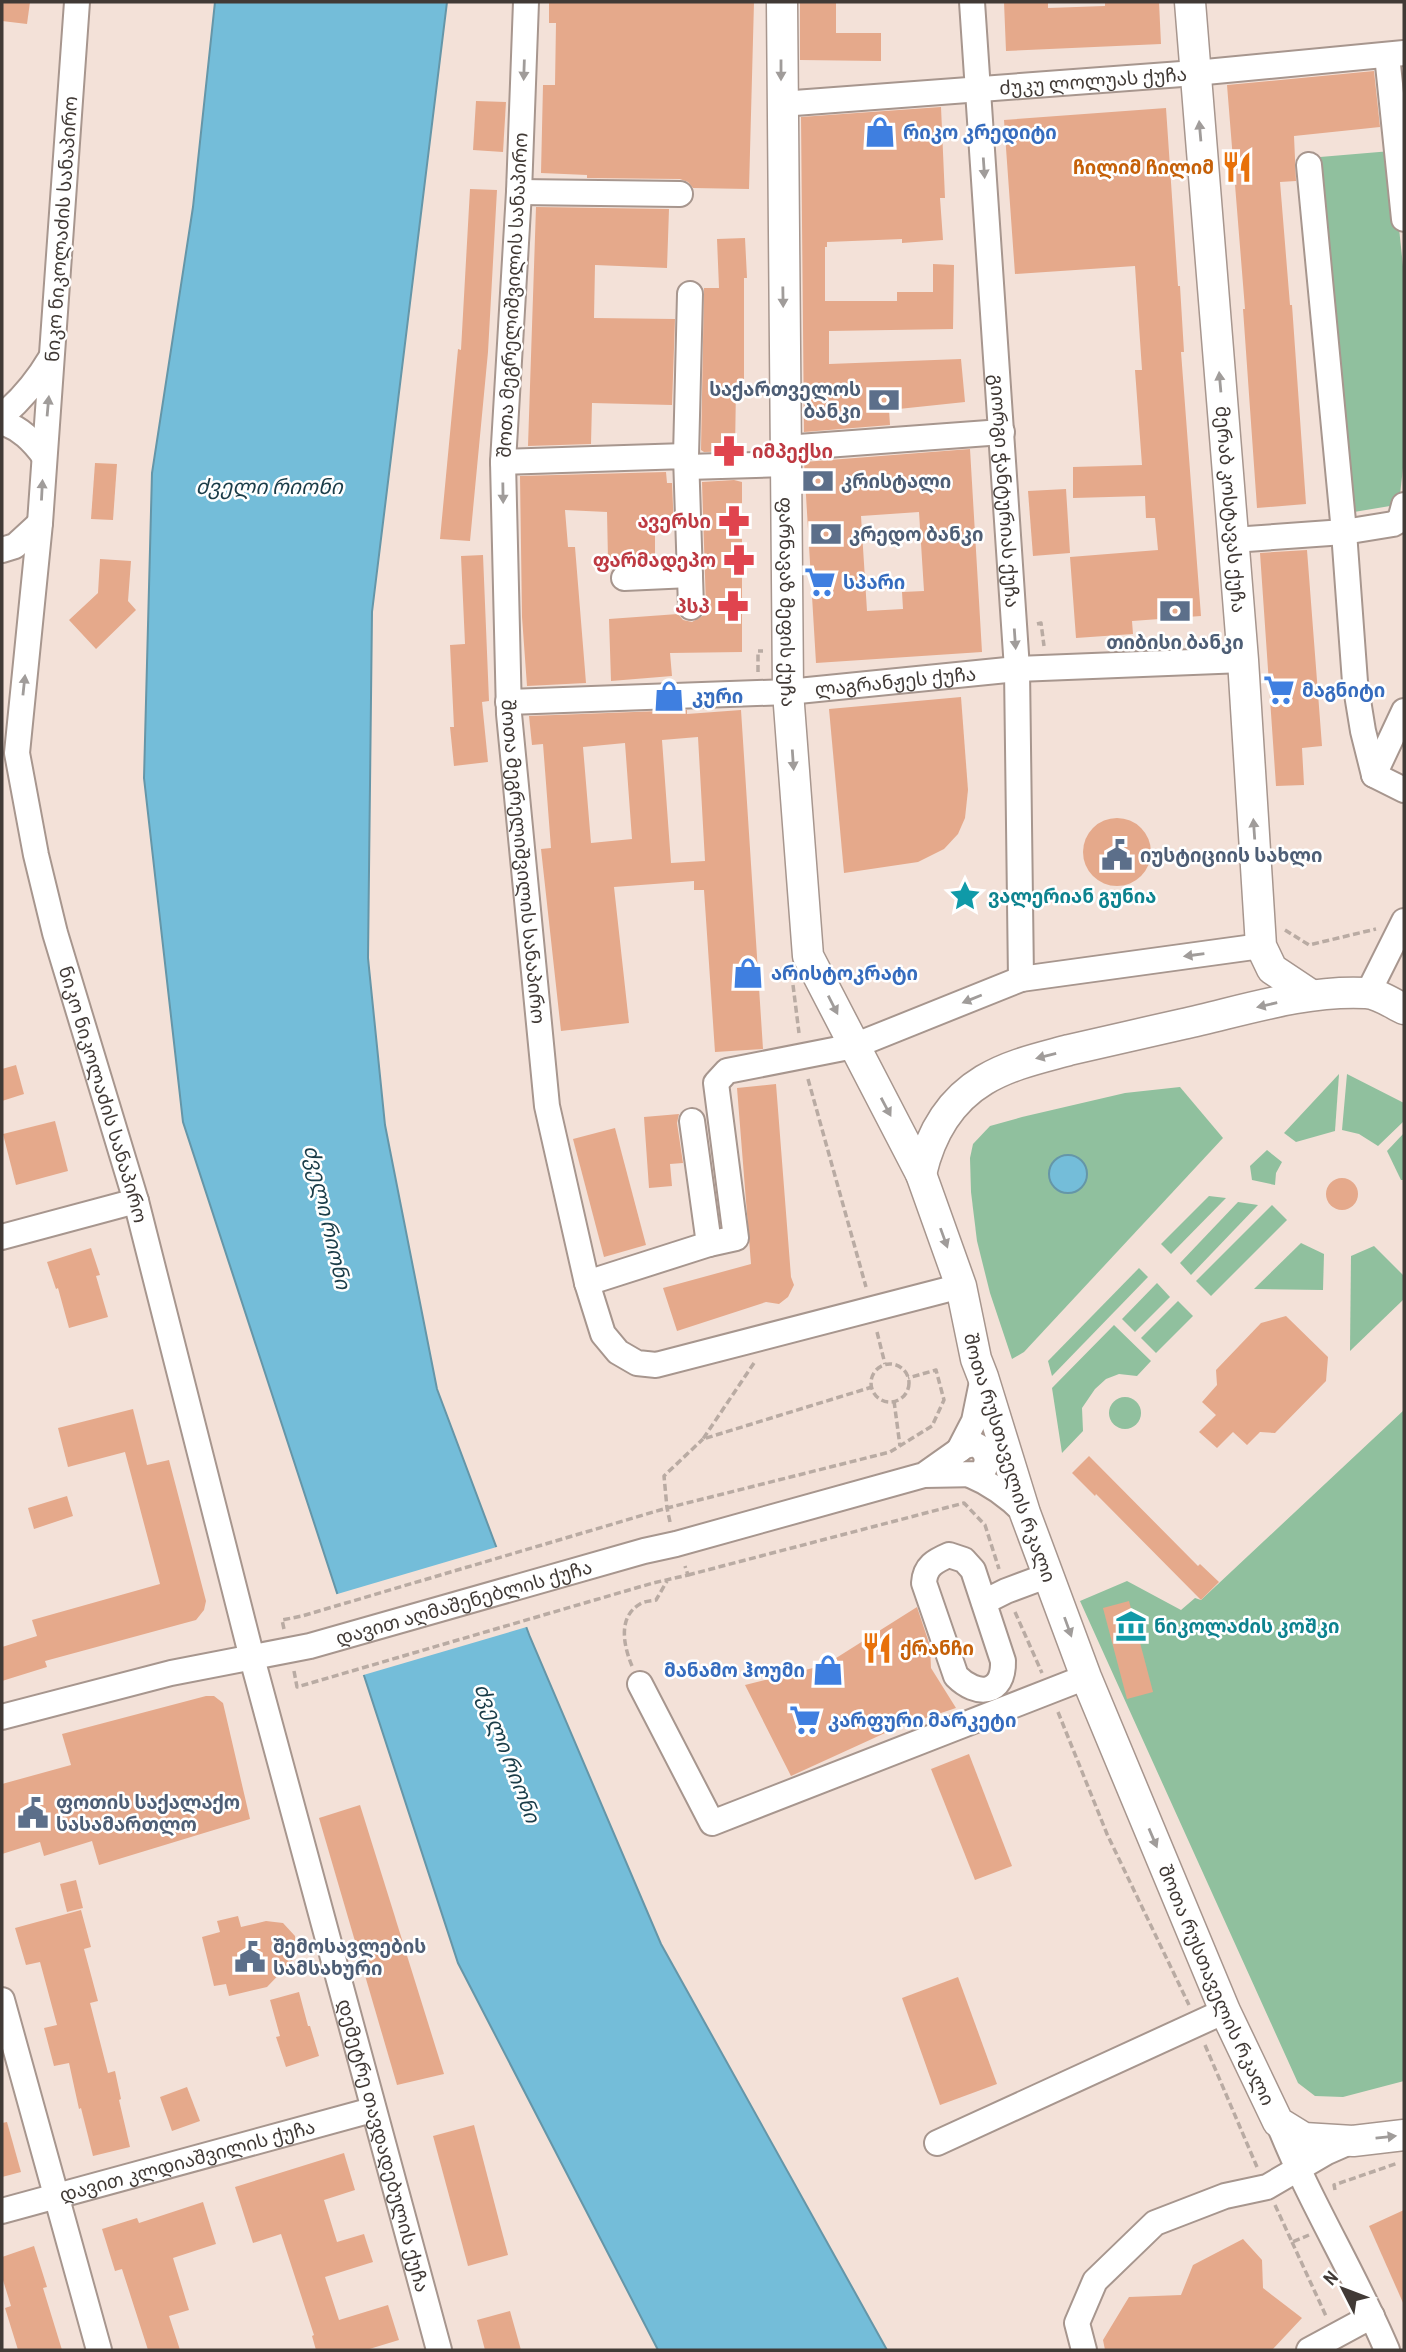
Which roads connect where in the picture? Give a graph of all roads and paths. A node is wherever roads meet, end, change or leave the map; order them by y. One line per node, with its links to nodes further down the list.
1 (77, 2): 15 (street, ნიკო ნიკოლაძის სანაპირო)
2 (526, 2): 11 (street, შოთა მეგრელიშვილის სანაპირო, one-way to 11)
3 (782, 2): 9 (main road, ფარნავაზ მეფის ქუჩა, one-way to 9)
4 (972, 2): 8 (street, გიორგი ჭანტურიას ქუჩა)
5 (1190, 2): 7 (main road, მერაბ კოსტავას ქუჩა)
6 (1396, 54): 7 (street, ძუკუ ლოლუას ქუჩა); 13 (street)
7 (1195, 73): 8 (street, ძუკუ ლოლუას ქუჩა); 26 (main road, მერაბ კოსტავას ქუჩა, one-way to 7)
8 (979, 88): 9 (street, ძუკუ ლოლუას ქუჩა); 18 (street, გიორგი ჭანტურიას ქუჩა, one-way to 18)
9 (781, 104): 20 (main road, ფარნავაზ მეფის ქუჩა, one-way to 20)
10 (1309, 165): 25 (street)
11 (519, 192): 12 (street); 21 (street, შოთა მეგრელიშვილის სანაპირო)
12 (680, 194)
13 (1404, 219)
14 (690, 294): 22 (street)
15 (52, 355): 16 (street); 19 (street, ნიკო ნიკოლაძის სანაპირო, one-way to 15)
16 (2, 416)
17 (2, 422): 19 (street)
18 (1002, 432): 20 (street); 32 (street, გიორგი ჭანტურიას ქუჩა, one-way to 32)
19 (44, 456): 24 (street, ნიკო ნიკოლაძის სანაპირო, one-way to 19)
20 (785, 456): 22 (street); 33 (main road, ფარნავაზ მეფის ქუჩა)
21 (503, 462): 22 (street); 34 (street, შოთა მეგრელიშვილის სანაპირო, one-way to 34)
22 (686, 462): 28 (street)
23 (1402, 512): 25 (street)
24 (40, 523): 27 (street); 37 (street, ნიკო ნიკოლაძის სანაპირო, one-way to 24)
25 (1344, 532): 26 (street); 38 (street)
26 (1233, 540): 31 (main road, მერაბ კოსტავას ქუჩა)
27 (2, 550)
28 (690, 575): 29 (street); 30 (street)
29 (624, 578)
30 (691, 607)
31 (1243, 660): 32 (street, ლაგრანჟეს ქუჩა); 41 (main road, მერაბ კოსტავას ქუჩა, one-way to 31)
32 (1017, 669): 33 (street, ლაგრანჟეს ქუჩა); 42 (street, გიორგი ჭანტურიას ქუჩა)
33 (788, 692): 34 (street, ლაგრანჟეს ქუჩა); 46 (main road, ფარნავაზ მეფის ქუჩა, one-way to 46)
34 (508, 702): 52 (street, შოთა მეგრელიშვილის სანაპირო)
35 (1404, 711): 38 (street)
36 (2, 712): 37 (street)
37 (17, 753): 49 (street, ნიკო ნიკოლაძის სანაპირო)
38 (1374, 775): 39 (street)
39 (1404, 790)
40 (1404, 921): 43 (street)
41 (1261, 946): 42 (street, one-way to 42); 44 (main road)
42 (1021, 979): 46 (street, one-way to 46)
43 (1368, 993): 44 (main road); 45 (main road)
44 (1311, 995): 48 (main road, one-way to 48)
45 (1404, 1009)
46 (854, 1046): 48 (main road, ფარნავაზ მეფის ქუჩა, one-way to 48); 51 (street)
47 (692, 1121): 51 (street)
48 (921, 1174): 53 (main road, შოთა რუსთაველის რკალი, one-way to 53)
49 (136, 1201): 50 (street); 72 (street, ნიკო ნიკოლაძის სანაპირო)
50 (2, 1237)
51 (709, 1244): 52 (street)
52 (587, 1283): 54 (street, შოთა მეგრელიშვილის სანაპირო)
53 (961, 1286): 54 (street, შოთა მეგრელიშვილის სანაპირო); 55 (main road, შოთა რუსთაველის რკალი)
54 (773, 1335): 59 (path)
55 (983, 1377): 61 (street, დავით აღმაშენებლის ქუჩა); 65 (main road, შოთა რუსთაველის რკალი)
56 (908, 1378): 57 (path); 58 (path); 60 (path)
57 (872, 1387): 58 (path); 59 (path)
58 (894, 1401): 60 (path)
59 (703, 1439): 64 (path)
60 (900, 1446): 64 (path)
61 (959, 1450): 62 (street, დავით აღმაშენებლის ქუჩა); 63 (street)
62 (924, 1475): 63 (street, დავით აღმაშენებლის ქუჩა); 72 (street, დავით აღმაშენებლის ქუჩა)
63 (970, 1475): 65 (street, დავით აღმაშენებლის ქუჩა)
64 (667, 1508): 71 (path)
65 (1025, 1513): 67 (main road, შოთა რუსთაველის რკალი)
66 (688, 1575): 70 (path)
67 (1049, 1575): 70 (street); 73 (main road, შოთა რუსთაველის რკალი, one-way to 73)
68 (667, 1580): 75 (path)
69 (653, 1583): 74 (path)
70 (995, 1596): 70 (street); 76 (path)
71 (302, 1616)
72 (252, 1658): 77 (street, დავით აღმაშენებლის ქუჩა); 81 (street, დემეტრე თავდადებულის ქუჩა)
73 (1086, 1677): 76 (street); 79 (main road, შოთა რუსთაველის რკალი, one-way to 79)
74 (320, 1680)
75 (640, 1684): 76 (street)
76 (1049, 1690): 80 (path)
77 (2, 1717)
78 (2, 2000): 89 (street)
79 (1225, 2011): 80 (street); 82 (main road, შოთა რუსთაველის რკალი)
80 (1197, 2024): 85 (street); 88 (path)
81 (372, 2110): 89 (street, დავით კლდიაშვილის ქუჩა); 97 (street, დემეტრე თავდადებულის ქუჩა)
82 (1278, 2122): 84 (main road, შოთა რუსთაველის რკალი); 87 (street)
83 (1404, 2135): 84 (main road, შოთა რუსთაველის რკალი, one-way to 83)
84 (1353, 2141): 87 (street)
85 (937, 2143)
86 (1404, 2160): 90 (path)
87 (1297, 2171): 88 (street); 92 (street)
88 (1267, 2187): 93 (path); 98 (street)
89 (57, 2196): 91 (street, დავით კლდიაშვილის ქუჩა); 96 (street)
90 (1338, 2197)
91 (2, 2211)
92 (1328, 2227): 93 (path); 94 (street)
93 (1292, 2242): 95 (path)
94 (1372, 2316): 95 (street); 100 (street)
95 (1336, 2337): 99 (street)
96 (99, 2350)
97 (439, 2350)
98 (1084, 2350)
99 (1309, 2350)
100 (1387, 2350)

